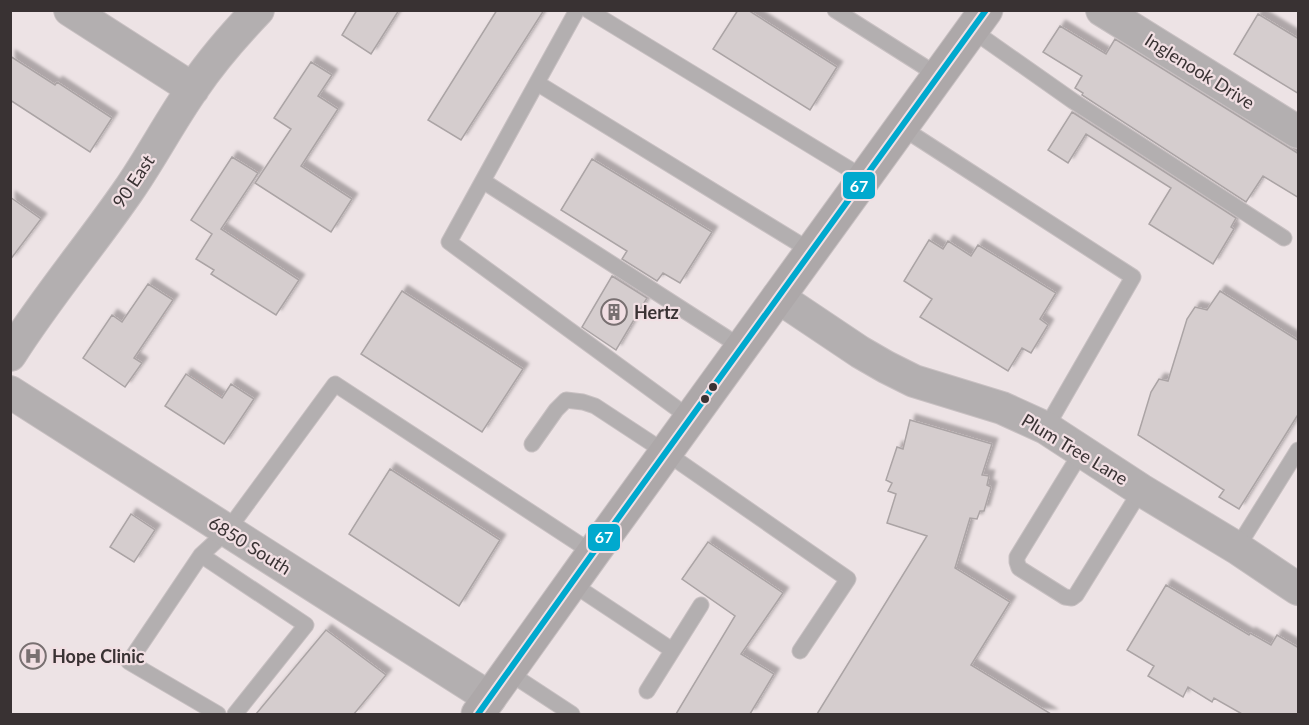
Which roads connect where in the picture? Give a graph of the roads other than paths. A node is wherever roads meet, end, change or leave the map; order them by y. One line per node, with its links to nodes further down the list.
1 (70, 10): 10 (street)
2 (258, 10): 10 (street, 90 East)
3 (577, 10): 9 (lane)
4 (588, 10): 13 (lane)
5 (835, 10): 8 (lane)
6 (1102, 10): 12 (street, Inglenook Drive)
7 (979, 20): 8 (main road); 15 (lane)
8 (939, 76): 11 (main road)
9 (537, 83): 14 (lane); 16 (lane)
10 (193, 89): 19 (street, 90 East)
11 (901, 128): 13 (main road); 22 (lane)
12 (1299, 132)
13 (864, 178): 16 (main road)
14 (483, 181): 18 (lane); 21 (lane)
15 (1284, 238)
16 (812, 251): 17 (main road)
17 (778, 297): 18 (main road); 22 (street, Plum Tree Lane)
18 (741, 348): 21 (main road)
19 (10, 355)
20 (10, 392): 28 (street, 6850 South)
21 (690, 418): 26 (main road)
22 (1046, 428): 25 (street, Plum Tree Lane)
23 (532, 444): 26 (lane)
24 (1299, 450): 29 (lane)
25 (1082, 451): 27 (street, Plum Tree Lane); 27 (lane)
26 (665, 452): 30 (main road); 36 (lane)
27 (1142, 490): 29 (street, Plum Tree Lane)
28 (227, 531): 30 (lane); 31 (lane); 38 (street, 6850 South)
29 (1237, 548): 33 (street, Plum Tree Lane)
30 (593, 553): 32 (main road)
31 (201, 555): 39 (lane); 40 (lane)
32 (571, 583): 35 (lane); 38 (main road)
33 (1299, 589)
34 (702, 605): 35 (lane)
35 (672, 650): 37 (lane)
36 (800, 651)
37 (647, 691)
38 (492, 695): 41 (lane)
39 (219, 714)
40 (235, 714)
41 (572, 714)

